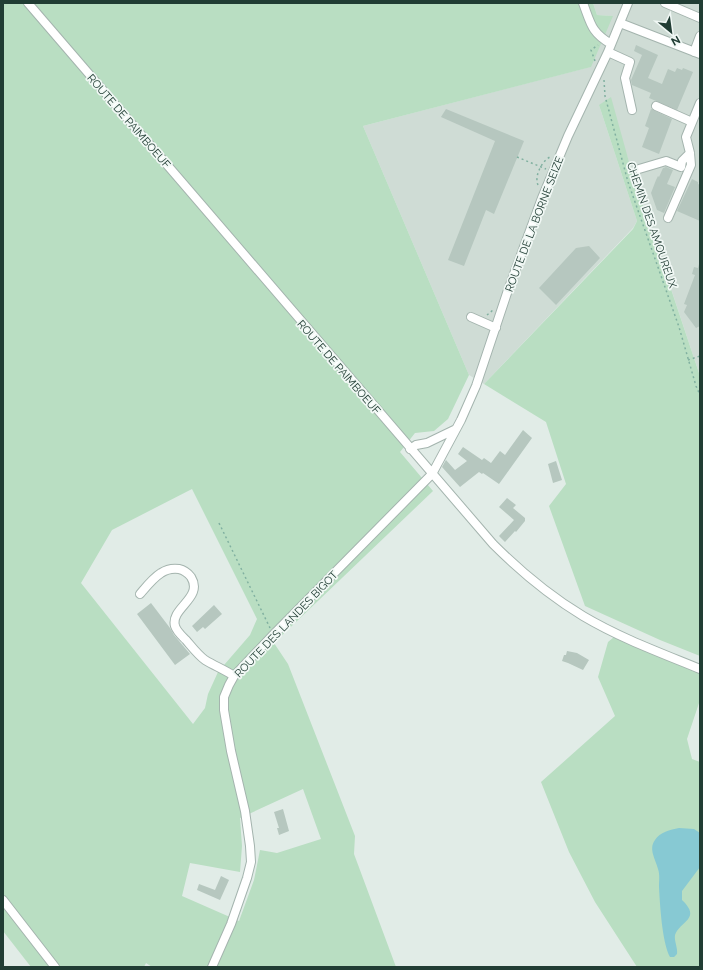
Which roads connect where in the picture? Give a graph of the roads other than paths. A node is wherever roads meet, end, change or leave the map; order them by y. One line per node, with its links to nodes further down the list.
1 (28, 3): 20 (street, ROUTE DE PAIMBOEUF)
2 (583, 3): 8 (street)
3 (628, 3): 6 (street, ROUTE DE LA BORNE SEIZE)
4 (665, 3): 5 (street)
5 (700, 18)
6 (620, 23): 8 (street, ROUTE DE LA BORNE SEIZE); 9 (street)
7 (700, 36): 9 (street)
8 (609, 48): 12 (street); 18 (street, ROUTE DE LA BORNE SEIZE)
9 (697, 53)
10 (700, 103): 13 (street)
11 (656, 106): 13 (street)
12 (632, 110)
13 (692, 122): 14 (street)
14 (690, 153): 15 (street); 16 (street)
15 (640, 169)
16 (668, 218)
17 (471, 316): 18 (street)
18 (496, 328): 19 (street, ROUTE DE LA BORNE SEIZE)
19 (456, 429): 20 (street); 21 (street, ROUTE DES LANDES BIGOT)
20 (410, 449): 21 (street, ROUTE DE PAIMBOEUF)
21 (432, 474): 23 (street, ROUTE DE PAIMBOEUF); 24 (street, ROUTE DES LANDES BIGOT)
22 (140, 594): 24 (street)
23 (700, 669)
24 (234, 676): 27 (street, ROUTE DES LANDES BIGOT)
25 (3, 900): 26 (street)
26 (55, 967)
27 (212, 967)

